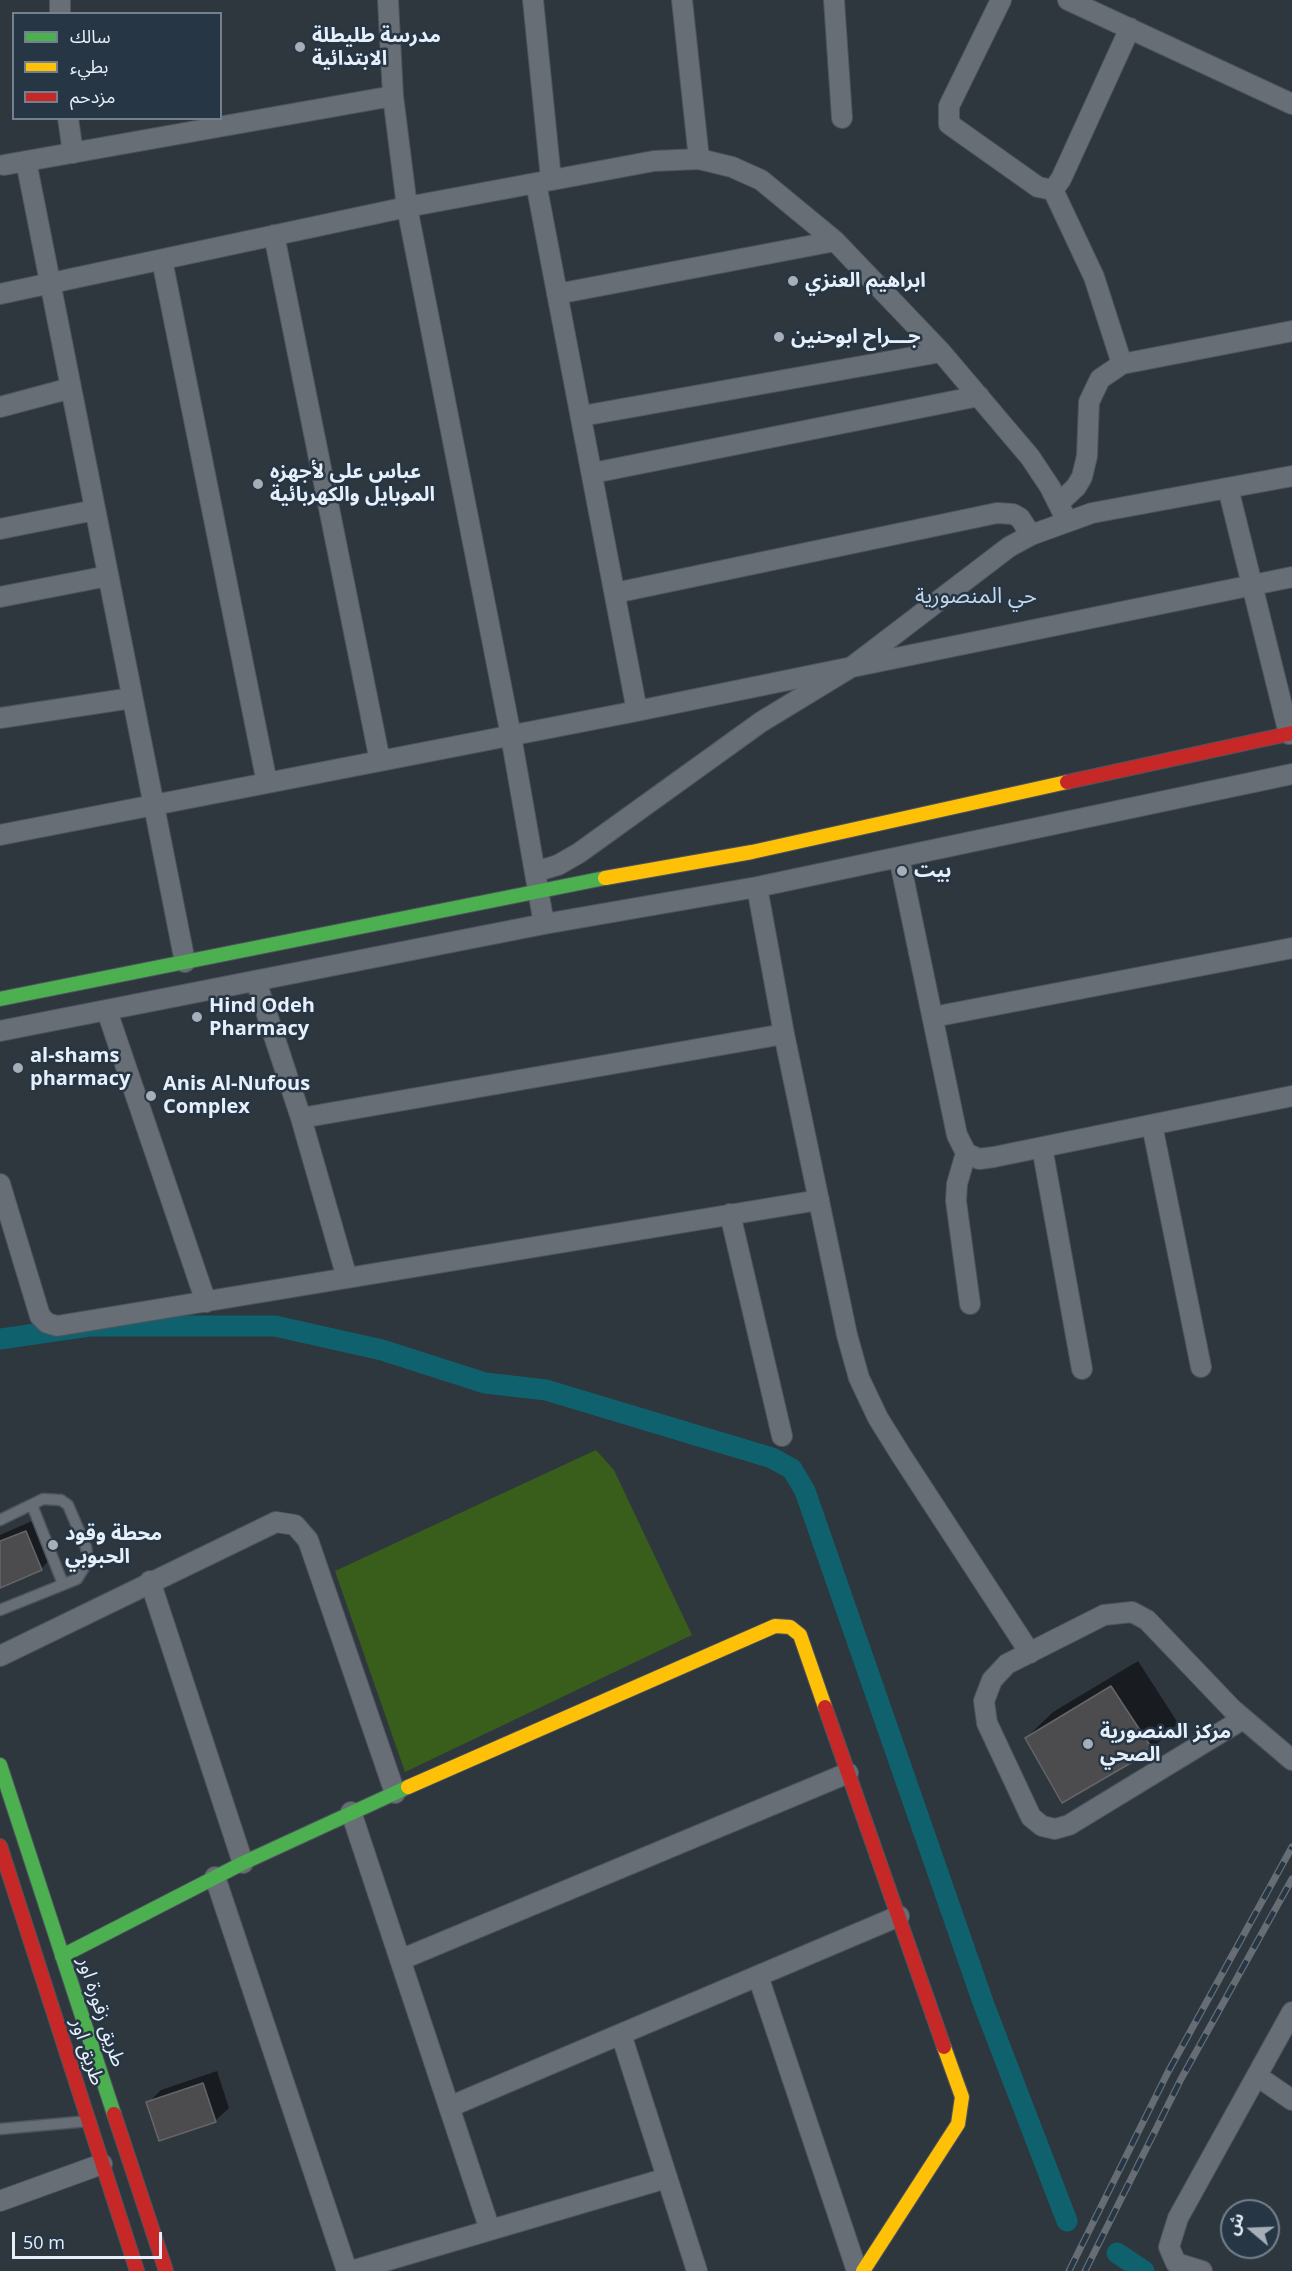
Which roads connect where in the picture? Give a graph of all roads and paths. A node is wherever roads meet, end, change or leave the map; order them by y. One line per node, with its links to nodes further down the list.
1 (388, 0): 8 (street)
2 (533, 0): 16 (street)
3 (682, 0): 13 (street)
4 (834, 0): 10 (street)
5 (1001, 0): 17 (street)
6 (1068, 0): 7 (street)
7 (1130, 28): 9 (street); 17 (street)
8 (393, 96): 12 (street); 18 (street)
9 (1292, 104)
10 (842, 118)
11 (68, 120): 12 (street)
12 (73, 153): 14 (street)
13 (699, 159): 16 (street); 20 (street)
14 (26, 161): 15 (street); 22 (street)
15 (4, 165)
16 (544, 181): 18 (street); 24 (street)
17 (1053, 190): 27 (street)
18 (407, 207): 19 (street); 49 (street)
19 (274, 235): 21 (street); 50 (street)
20 (835, 241): 24 (street); 26 (street)
21 (162, 260): 22 (street); 52 (street)
22 (50, 284): 23 (street); 28 (street)
23 (0, 294)
24 (556, 294): 31 (street)
25 (1292, 331): 27 (street)
26 (941, 352): 29 (street); 31 (street)
27 (1122, 364): 36 (street)
28 (71, 388): 30 (street); 35 (street)
29 (979, 396): 32 (street); 36 (street)
30 (0, 407)
31 (582, 416): 32 (street)
32 (593, 473): 42 (street)
33 (1292, 476): 34 (street)
34 (1228, 488): 36 (street); 41 (street)
35 (95, 510): 37 (street); 39 (street)
36 (1063, 512): 38 (street)
37 (0, 529)
38 (1031, 535): 42 (street); 44 (street)
39 (108, 576): 43 (street); 45 (street)
40 (1292, 577): 41 (street)
41 (1252, 585): 44 (street); 48 (street)
42 (615, 593): 46 (street)
43 (0, 597)
44 (854, 666): 46 (street); 56 (street)
45 (132, 698): 47 (street); 53 (street)
46 (637, 711): 49 (street)
47 (0, 718)
48 (1291, 734): 56 (street)
49 (511, 736): 50 (street); 56 (street)
50 (380, 762): 52 (street)
51 (1292, 774): 55 (street)
52 (267, 783): 53 (street)
53 (154, 805): 54 (street); 60 (street)
54 (0, 835)
55 (899, 857): 57 (street); 64 (street)
56 (537, 881): 58 (street); 60 (street)
57 (757, 887): 58 (street); 66 (street)
58 (544, 924): 61 (street)
59 (1292, 948): 64 (street)
60 (185, 962): 62 (street)
61 (256, 981): 63 (street); 68 (street)
62 (0, 999)
63 (107, 1011): 65 (street); 76 (street)
64 (933, 1017): 71 (street)
65 (0, 1031)
66 (784, 1034): 68 (street); 73 (street)
67 (1292, 1096): 69 (street)
68 (301, 1118): 75 (street)
69 (1152, 1125): 70 (street); 78 (street)
70 (1042, 1147): 71 (street); 79 (street)
71 (966, 1153): 77 (street)
72 (0, 1184): 76 (street)
73 (819, 1200): 74 (street); 86 (street)
74 (730, 1214): 75 (street); 80 (street)
75 (347, 1278): 76 (street)
76 (206, 1302)
77 (970, 1304)
78 (1201, 1367)
79 (1082, 1369)
80 (782, 1436)
81 (32, 1505): 82 (lane); 84 (lane); 84 (lane)
82 (0, 1520)
83 (150, 1581): 87 (street); 92 (street); 95 (street)
84 (63, 1584): 85 (lane)
85 (0, 1610)
86 (1030, 1653): 88 (street); 88 (street)
87 (0, 1656)
88 (1243, 1719): 89 (street)
89 (1292, 1760)
90 (0, 1765): 98 (street, طريق زقورة اور)
91 (848, 1773): 92 (street); 97 (street); 99 (street)
92 (395, 1792): 93 (street)
93 (351, 1812): 95 (street); 99 (street)
94 (0, 1846): 106 (street, طريق اور)
95 (243, 1863): 96 (street)
96 (215, 1877): 98 (street); 114 (street)
97 (899, 1916): 100 (street); 117 (street)
98 (62, 1956): 113 (street, طريق زقورة اور)
99 (400, 1960): 105 (street)
100 (758, 1976): 102 (street); 116 (street)
101 (1292, 2012): 103 (street)
102 (621, 2034): 105 (street); 109 (street)
103 (1257, 2076): 104 (street); 118 (street)
104 (1292, 2100)
105 (448, 2107): 111 (street)
106 (89, 2121): 107 (lane); 108 (street, طريق اور)
107 (0, 2129)
108 (102, 2164): 110 (street); 112 (street, طريق اور)
109 (667, 2178): 111 (street); 115 (street)
110 (0, 2201)
111 (490, 2230): 114 (street)
112 (138, 2271)
113 (166, 2271)
114 (349, 2271)
115 (697, 2271)
116 (857, 2271)
117 (863, 2271)
118 (1202, 2271)

